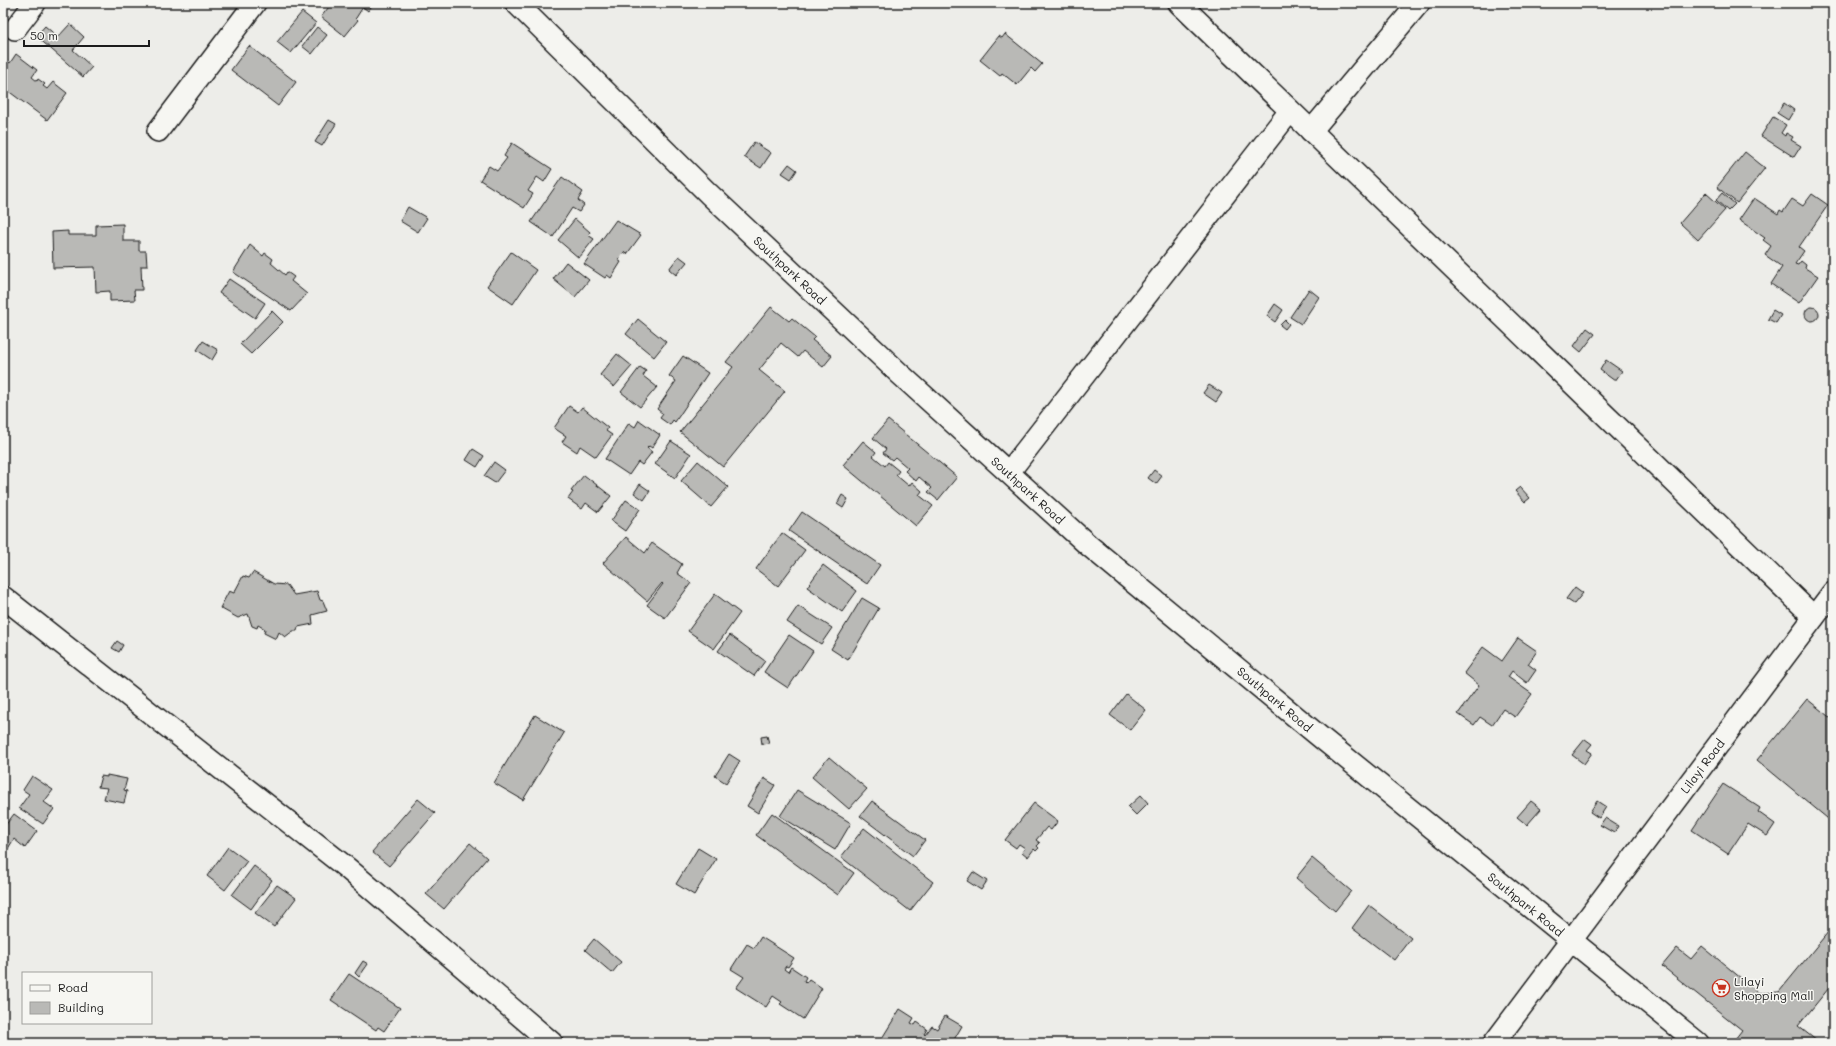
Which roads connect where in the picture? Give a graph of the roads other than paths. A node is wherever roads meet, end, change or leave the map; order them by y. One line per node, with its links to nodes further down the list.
1 (35, 3): 6 (street)
2 (254, 3): 8 (street)
3 (516, 3): 10 (street, Southpark Road)
4 (1179, 3): 7 (street)
5 (1419, 3): 9 (street)
6 (15, 29)
7 (1290, 111): 9 (street); 10 (street)
8 (158, 131)
9 (1311, 131): 13 (street)
10 (1009, 472): 14 (street, Southpark Road)
11 (1833, 592): 13 (street, Lilayi Road)
12 (3, 597): 15 (street)
13 (1814, 617): 14 (street, Lilayi Road)
14 (1572, 941): 16 (street, Lilayi Road); 17 (street, Southpark Road)
15 (552, 1043)
16 (1494, 1043)
17 (1698, 1043)

